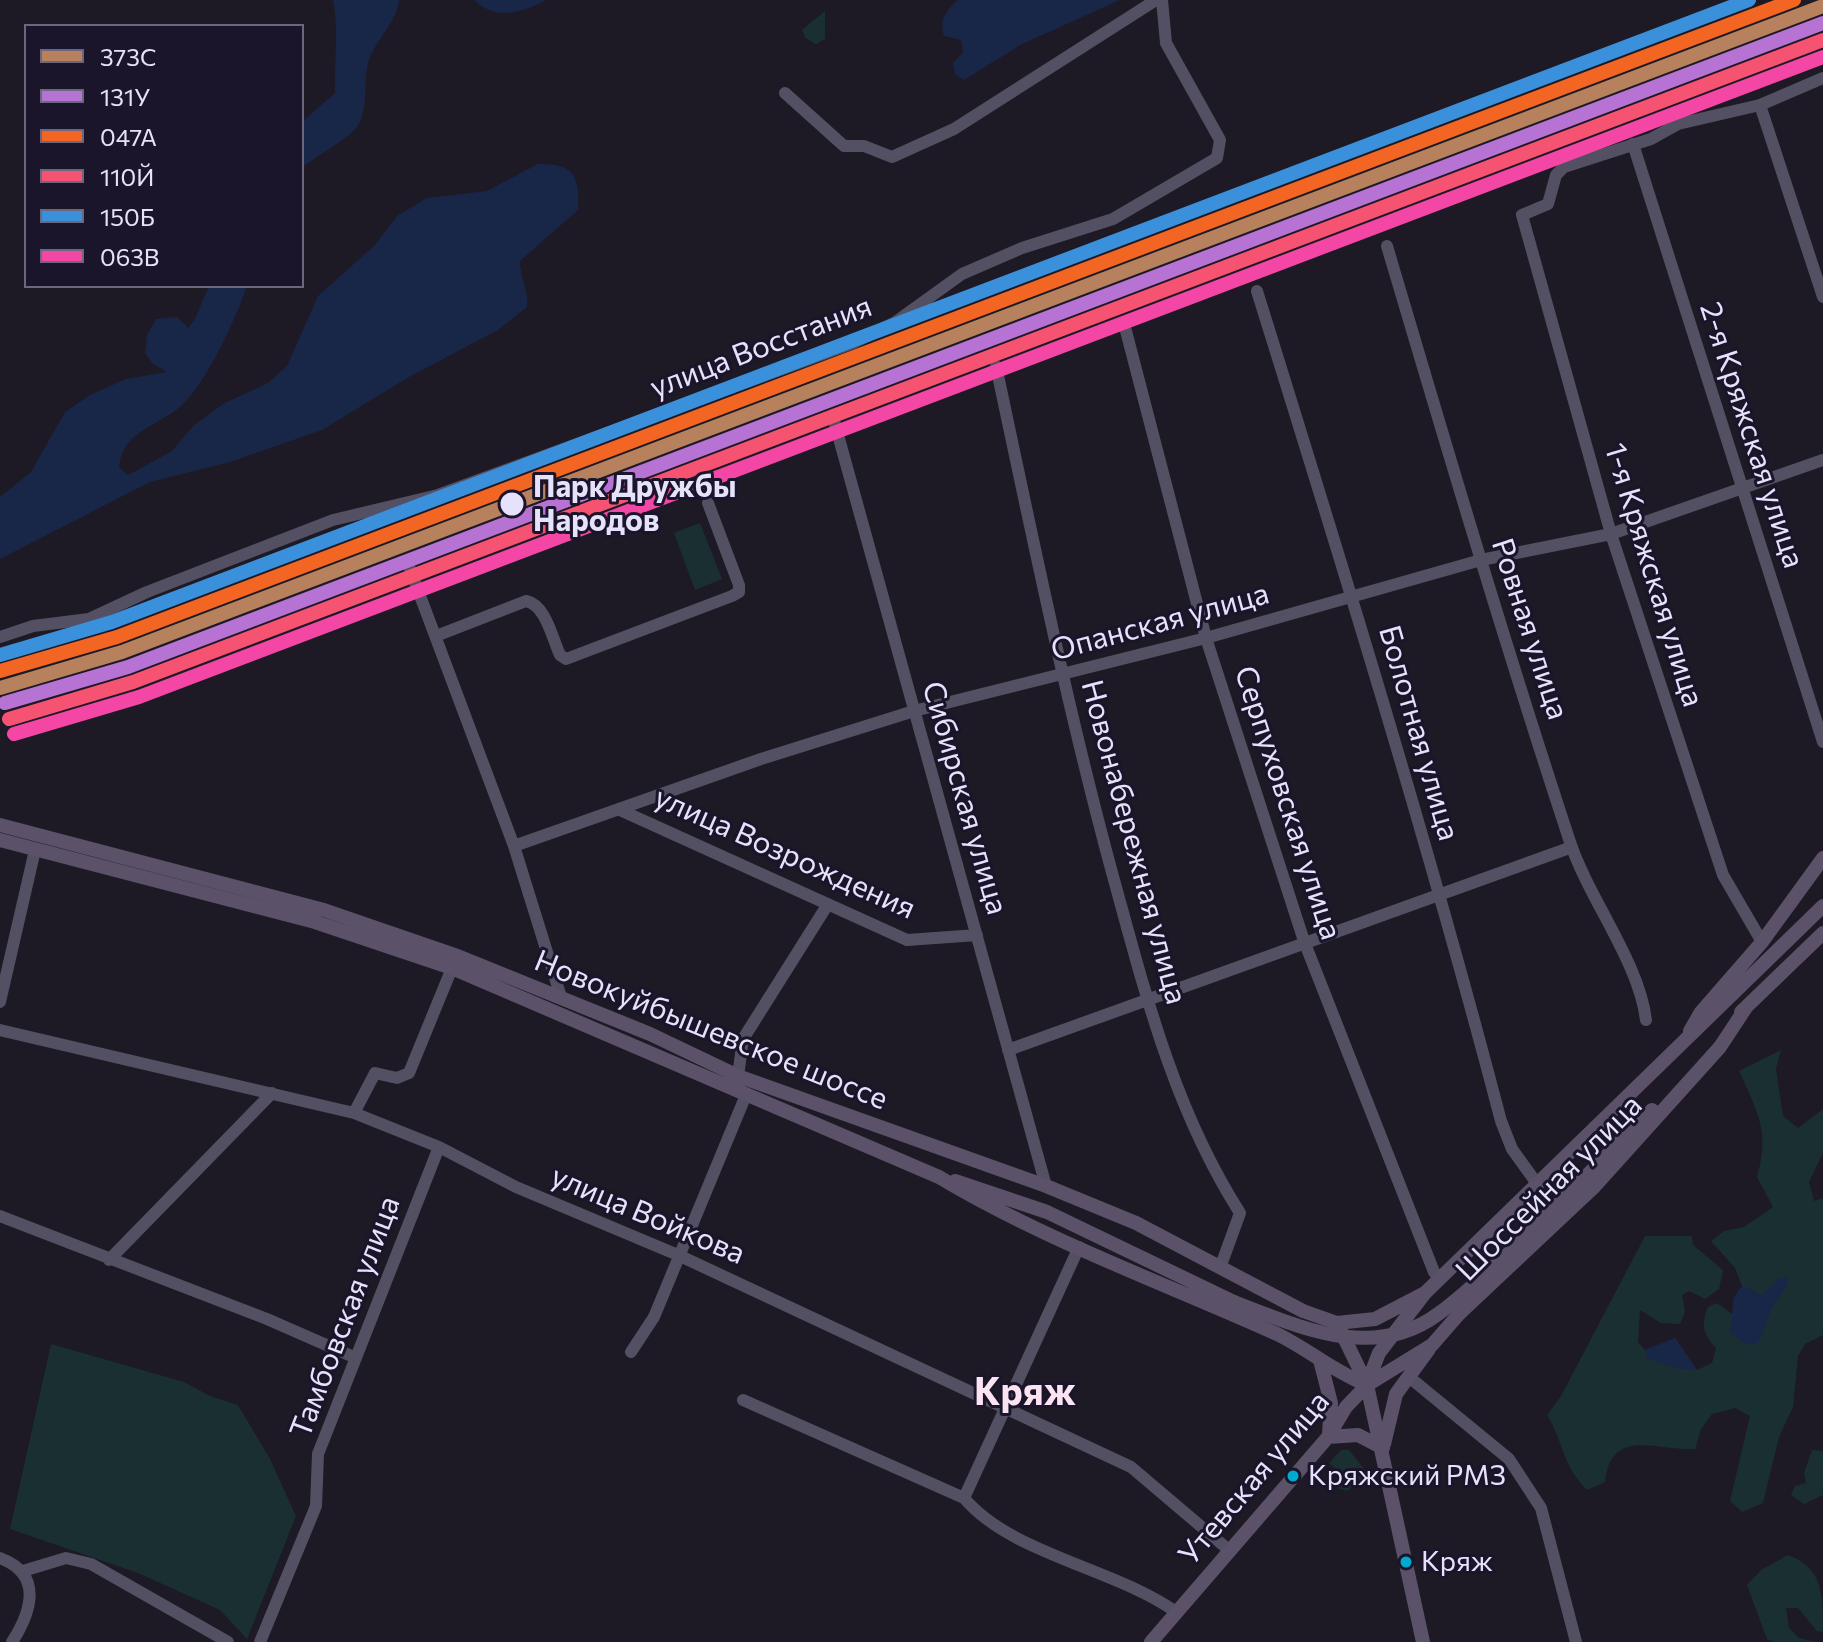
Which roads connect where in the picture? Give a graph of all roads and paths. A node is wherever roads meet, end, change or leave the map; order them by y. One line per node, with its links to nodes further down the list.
1 (1156, 0): 4 (street)
2 (1162, 0): 21 (street, улица Восстания)
3 (1823, 78): 5 (street)
4 (785, 93)
5 (1760, 105): 6 (street); 9 (street)
6 (1633, 144): 14 (street, 2-я Кряжская улица); 16 (street, 1-я Кряжская улица)
7 (1387, 246): 17 (street, Ровная улица)
8 (1257, 291): 19 (street, Болотная улица)
9 (1823, 297)
10 (1126, 331): 22 (street, Серпуховская улица)
11 (996, 366): 23 (street, Новонабережная улица)
12 (835, 424): 24 (street, Сибирская улица)
13 (1823, 460): 14 (street, Опанская улица)
14 (1740, 488): 16 (street, Опанская улица); 25 (street, 2-я Кряжская улица)
15 (708, 503): 20 (street)
16 (1611, 534): 17 (street, Опанская улица); 39 (street, 1-я Кряжская улица)
17 (1481, 560): 19 (street, Опанская улица); 30 (street, Ровная улица)
18 (407, 561): 20 (street)
19 (1353, 597): 22 (street, Опанская улица); 33 (street, Болотная улица)
20 (436, 636): 29 (street)
21 (0, 637)
22 (1206, 638): 23 (street, Опанская улица); 38 (street, Серпуховская улица)
23 (1063, 675): 24 (street, Опанская улица); 42 (street, Новонабережная улица)
24 (914, 711): 26 (street, Опанская улица); 37 (street, Сибирская улица)
25 (1823, 742)
26 (620, 810): 29 (street, Опанская улица); 34 (street, улица Возрождения)
27 (0, 825): 41 (main road, Новокуйбышевское шоссе)
28 (0, 840): 31 (main road, Новокуйбышевское шоссе)
29 (514, 846): 41 (street)
30 (1572, 847): 33 (street); 45 (street, Ровная улица)
31 (35, 850): 40 (main road, Новокуйбышевское шоссе); 43 (street)
32 (1823, 858): 39 (main road, Шоссейная улица)
33 (1439, 893): 38 (street); 55 (street, Болотная улица)
34 (828, 904): 37 (street, улица Возрождения); 49 (street)
35 (1823, 906): 47 (main road, Шоссейная улица)
36 (1823, 933): 44 (main road, Шоссейная улица)
37 (977, 935): 48 (street, Сибирская улица)
38 (1304, 941): 42 (street); 63 (street, Серпуховская улица)
39 (1762, 942): 47 (main road, Шоссейная улица)
40 (452, 968): 51 (main road, Новокуйбышевское шоссе); 52 (street)
41 (561, 997): 49 (main road, Новокуйбышевское шоссе)
42 (1146, 998): 48 (street); 62 (street, Новонабережная улица)
43 (0, 1002)
44 (1747, 1006): 58 (main road, Шоссейная улица); 66 (main road, Шоссейная улица)
45 (1646, 1020)
46 (0, 1030): 50 (street, улица Войкова)
47 (1684, 1042): 55 (main road, Шоссейная улица)
48 (1008, 1050): 56 (street, Сибирская улица)
49 (738, 1076): 56 (main road, Новокуйбышевское шоссе)
50 (272, 1093): 52 (street, улица Войкова); 61 (street)
51 (746, 1095): 54 (main road, Новокуйбышевское шоссе); 60 (street)
52 (354, 1113): 53 (street, улица Войкова)
53 (439, 1147): 60 (street, улица Войкова); 71 (street, Тамбовская улица)
54 (939, 1177): 58 (main road, Новокуйбышевское шоссе, bridge); 59 (main road, Новокуйбышевское шоссе)
55 (1538, 1185): 63 (main road, Шоссейная улица)
56 (1046, 1186): 62 (main road, Новокуйбышевское шоссе)
57 (0, 1216): 61 (street)
58 (1517, 1246)
59 (1079, 1247): 68 (main road, Новокуйбышевское шоссе); 76 (street)
60 (678, 1255): 70 (street); 76 (street, улица Войкова)
61 (109, 1260): 71 (street)
62 (1220, 1268): 65 (main road, Новокуйбышевское шоссе)
63 (1438, 1280): 64 (main road, Шоссейная улица); 66 (main road)
64 (1425, 1293): 67 (main road, Новокуйбышевское шоссе); 74 (main road)
65 (1303, 1311): 67 (main road, Новокуйбышевское шоссе); 68 (main road)
66 (1459, 1314): 69 (main road, Шоссейная улица)
67 (1337, 1323): 74 (main road)
68 (1286, 1339): 72 (main road, Новокуйбышевское шоссе)
69 (1432, 1345): 73 (main road); 74 (main road, Шоссейная улица)
70 (631, 1352)
71 (356, 1358): 86 (street, Тамбовская улица)
72 (1320, 1360): 74 (main road, Новокуйбышевское шоссе); 77 (main road)
73 (1409, 1377): 78 (main road); 89 (street)
74 (1367, 1385): 77 (main road, Утевская улица); 78 (main road)
75 (743, 1400): 79 (street)
76 (1005, 1404): 79 (street); 80 (street, улица Войкова)
77 (1328, 1437): 78 (main road); 80 (main road, Утевская улица)
78 (1383, 1448): 88 (main road)
79 (964, 1498): 83 (street)
80 (1230, 1551): 83 (main road, Утевская улица)
81 (0, 1558): 82 (street)
82 (23, 1571): 84 (street); 85 (street)
83 (1176, 1612): 87 (main road, Утевская улица)
84 (12, 1642)
85 (228, 1642)
86 (260, 1642)
87 (1151, 1642)
88 (1423, 1642)
89 (1576, 1642)

